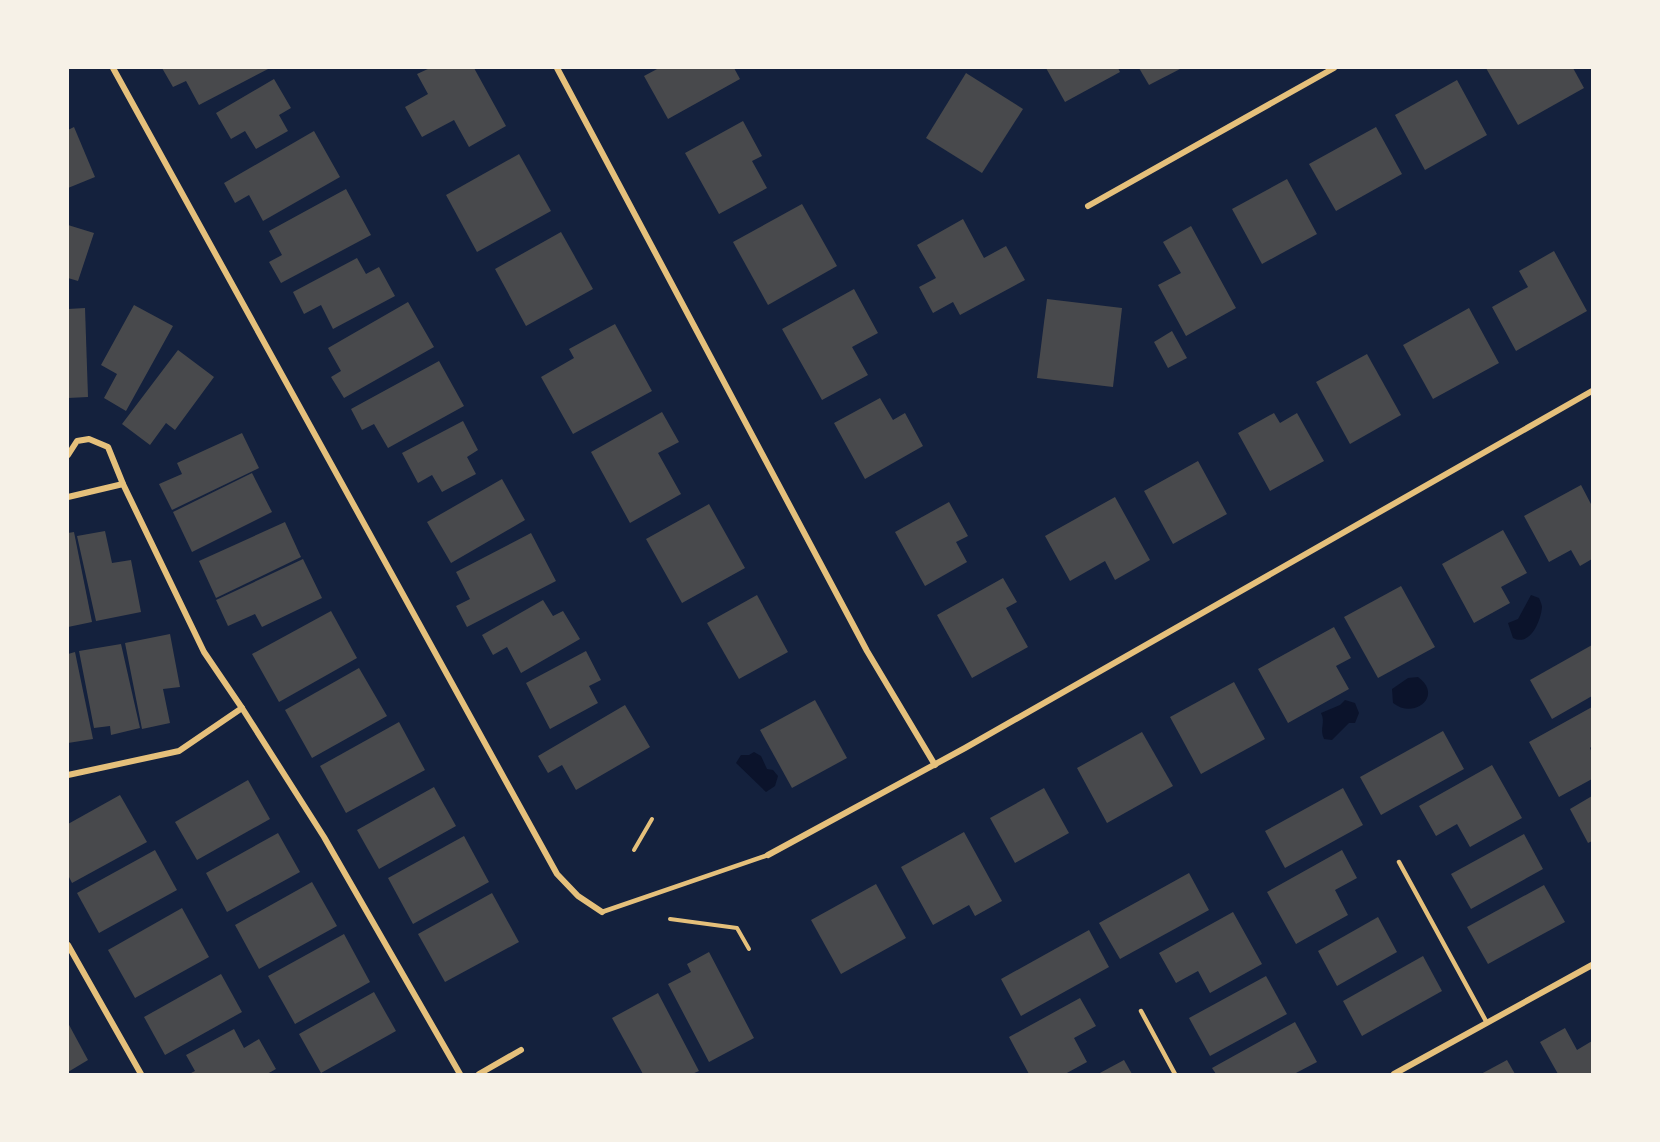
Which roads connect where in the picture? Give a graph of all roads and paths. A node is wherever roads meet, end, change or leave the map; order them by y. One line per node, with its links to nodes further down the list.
1 (113, 68): 16 (street)
2 (557, 68): 10 (street)
3 (1334, 68): 4 (street)
4 (1088, 206)
5 (1593, 391): 10 (street)
6 (68, 455): 7 (street)
7 (123, 484): 8 (street); 9 (street)
8 (68, 496)
9 (242, 708): 11 (street); 25 (street)
10 (935, 765): 14 (street)
11 (68, 775)
12 (652, 819): 13 (path)
13 (634, 850)
14 (768, 855): 16 (lane)
15 (1399, 862): 22 (lane)
16 (602, 912)
17 (670, 919): 19 (path)
18 (68, 945): 24 (street)
19 (749, 948)
20 (1593, 964): 22 (street)
21 (1141, 1011): 27 (lane)
22 (1487, 1023): 28 (street)
23 (521, 1050): 26 (street)
24 (141, 1074)
25 (460, 1074)
26 (479, 1074)
27 (1175, 1074)
28 (1394, 1074)

